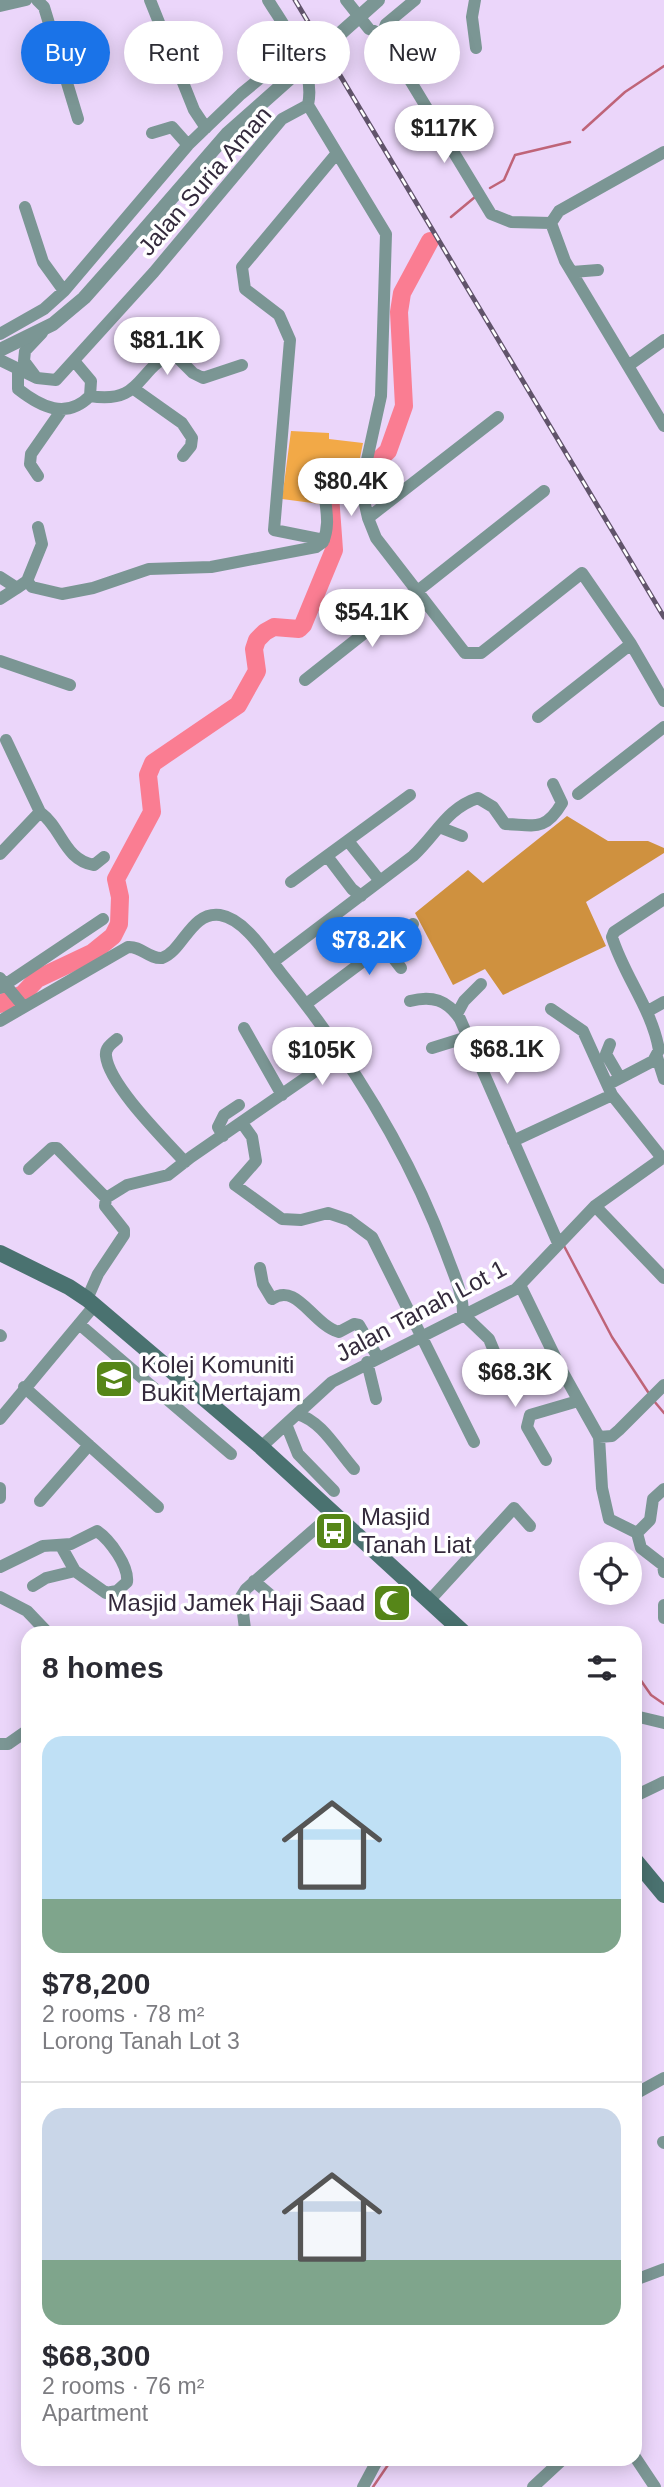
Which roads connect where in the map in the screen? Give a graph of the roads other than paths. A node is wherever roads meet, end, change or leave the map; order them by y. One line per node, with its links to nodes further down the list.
1 (26, 0): 9 (street)
2 (37, 0): 18 (street)
3 (150, 0): 19 (street)
4 (268, 0): 10 (street)
5 (346, 0): 12 (street)
6 (378, 0): 29 (street, bridge)
7 (415, 0): 11 (street)
8 (475, 0): 13 (street)
9 (0, 6)
10 (281, 21)
11 (390, 21)
12 (364, 23)
13 (476, 48)
14 (253, 84): 19 (street)
15 (310, 84): 17 (street)
16 (412, 84): 25 (street)
17 (308, 105): 23 (street, Jalan Suria Aman); 34 (street, Jalan Suria Aman)
18 (78, 119)
19 (206, 128): 21 (street)
20 (152, 133): 21 (street)
21 (188, 145): 28 (street)
22 (664, 152): 25 (street)
23 (337, 153): 45 (street, Jalan Suria Aman); 50 (street)
24 (25, 207): 28 (street)
25 (551, 223): 27 (street)
26 (598, 270): 27 (street)
27 (572, 272): 36 (street)
28 (64, 291): 30 (street)
29 (53, 324): 32 (street); 38 (street)
30 (0, 334)
31 (664, 340): 36 (street)
32 (0, 350)
33 (0, 360): 37 (street)
34 (75, 362): 38 (street, Jalan Suria Aman); 40 (street)
35 (242, 365): 39 (street)
36 (628, 366): 43 (street)
37 (18, 370): 38 (street); 41 (street)
38 (37, 378)
39 (134, 390): 40 (street); 44 (street)
40 (90, 396): 41 (street)
41 (61, 411): 46 (street)
42 (498, 416): 48 (street)
43 (664, 426)
44 (183, 456)
45 (366, 463): 48 (street, Jalan Suria Aman); 50 (street)
46 (38, 476)
47 (544, 491): 53 (street)
48 (368, 518): 53 (street, Jalan Suria Aman)
49 (38, 527): 52 (street)
50 (324, 540): 52 (street)
51 (0, 577): 52 (street)
52 (22, 585): 54 (street)
53 (417, 591): 55 (street, Jalan Suria Aman); 57 (street)
54 (0, 599)
55 (631, 643): 59 (street); 60 (street)
56 (0, 661): 58 (street)
57 (305, 680)
58 (70, 685)
59 (664, 701)
60 (538, 717)
61 (664, 727): 64 (street)
62 (6, 740): 66 (street)
63 (552, 784): 67 (street)
64 (578, 794)
65 (410, 795): 69 (street)
66 (40, 812): 70 (street); 72 (street)
67 (439, 827): 68 (street); 74 (street)
68 (462, 836)
69 (348, 841): 71 (street); 74 (street)
70 (0, 854)
71 (327, 856): 73 (street); 75 (street)
72 (104, 857)
73 (290, 881)
74 (380, 881): 75 (street)
75 (361, 896): 80 (street)
76 (664, 899): 88 (street)
77 (103, 919): 83 (street)
78 (413, 925): 79 (street)
79 (384, 946): 81 (street); 86 (street)
80 (273, 962): 83 (street); 86 (street)
81 (401, 968)
82 (481, 984): 89 (street)
83 (9, 991): 90 (street)
84 (410, 1001): 89 (street)
85 (664, 1002): 88 (street)
86 (306, 1004): 96 (street)
87 (551, 1009): 99 (street)
88 (648, 1011): 97 (street)
89 (457, 1014): 93 (street)
90 (0, 1021)
91 (244, 1028): 100 (street)
92 (117, 1039): 106 (street)
93 (469, 1043): 95 (street); 104 (street)
94 (610, 1044): 99 (street)
95 (432, 1048)
96 (343, 1052): 100 (street); 116 (street)
97 (660, 1054): 98 (street); 99 (street)
98 (664, 1079)
99 (614, 1085): 104 (street); 105 (street)
100 (282, 1094): 102 (street)
101 (239, 1105): 103 (street)
102 (242, 1122): 103 (street); 118 (street)
103 (223, 1136): 106 (street)
104 (513, 1141): 110 (street)
105 (663, 1157): 109 (street, Jalan Tanah Lot 1)
106 (185, 1162): 108 (street)
107 (29, 1168): 108 (street)
108 (106, 1198): 115 (street)
109 (594, 1206): 110 (street, Jalan Tanah Lot 1); 113 (street)
110 (558, 1243): 114 (street, Jalan Tanah Lot 1)
111 (0, 1253): 115 (main road)
112 (260, 1268): 119 (street)
113 (664, 1278)
114 (520, 1285): 116 (street, Jalan Tanah Lot 1); 120 (street)
115 (91, 1302): 117 (street); 131 (main road)
116 (463, 1314): 118 (street, Jalan Tanah Lot 1); 120 (street)
117 (79, 1324): 122 (street); 132 (street)
118 (421, 1336): 119 (street, Jalan Tanah Lot 1); 129 (street)
119 (372, 1359): 123 (street); 125 (street, Jalan Tanah Lot 1)
120 (562, 1371): 124 (street)
121 (664, 1385): 128 (street)
122 (24, 1387): 126 (street); 130 (street)
123 (376, 1399)
124 (578, 1401): 128 (street); 133 (street)
125 (297, 1414): 127 (street, Jalan Tanah Lot 1); 134 (street)
126 (0, 1419)
127 (286, 1424): 131 (street, Jalan Tanah Lot 1); 137 (street)
128 (598, 1437): 143 (street)
129 (474, 1442)
130 (89, 1446): 139 (street); 140 (street)
131 (261, 1447): 141 (main road)
132 (231, 1454)
133 (546, 1460)
134 (354, 1469)
135 (0, 1488): 138 (street)
136 (664, 1489): 143 (street)
137 (334, 1490)
138 (0, 1498)
139 (40, 1501)
140 (158, 1507)
141 (332, 1514): 148 (street); 151 (main road)
142 (530, 1526): 151 (street)
143 (637, 1533): 147 (street)
144 (61, 1546): 145 (street); 146 (street); 146 (street)
145 (0, 1567)
146 (75, 1572): 149 (street)
147 (664, 1573)
148 (254, 1581): 152 (street); 156 (street)
149 (33, 1586)
150 (0, 1597): 155 (street)
151 (429, 1601): 157 (main road)
152 (281, 1604)
153 (664, 1605): 154 (street)
154 (664, 1618)
155 (41, 1626)
156 (245, 1626)
157 (456, 1626)
158 (642, 1718): 159 (street)
159 (664, 1723)
160 (21, 1735): 161 (street)
161 (0, 1744)
162 (664, 1782): 163 (street)
163 (642, 1793)
164 (642, 1868): 165 (main road)
165 (664, 1895)
166 (664, 2078): 167 (street)
167 (658, 2088)
168 (664, 2269): 169 (street)
169 (642, 2277)
170 (374, 2466): 173 (street)
171 (554, 2466): 174 (street)
172 (641, 2466): 175 (street)
173 (363, 2487)
174 (533, 2487)
175 (655, 2487)

